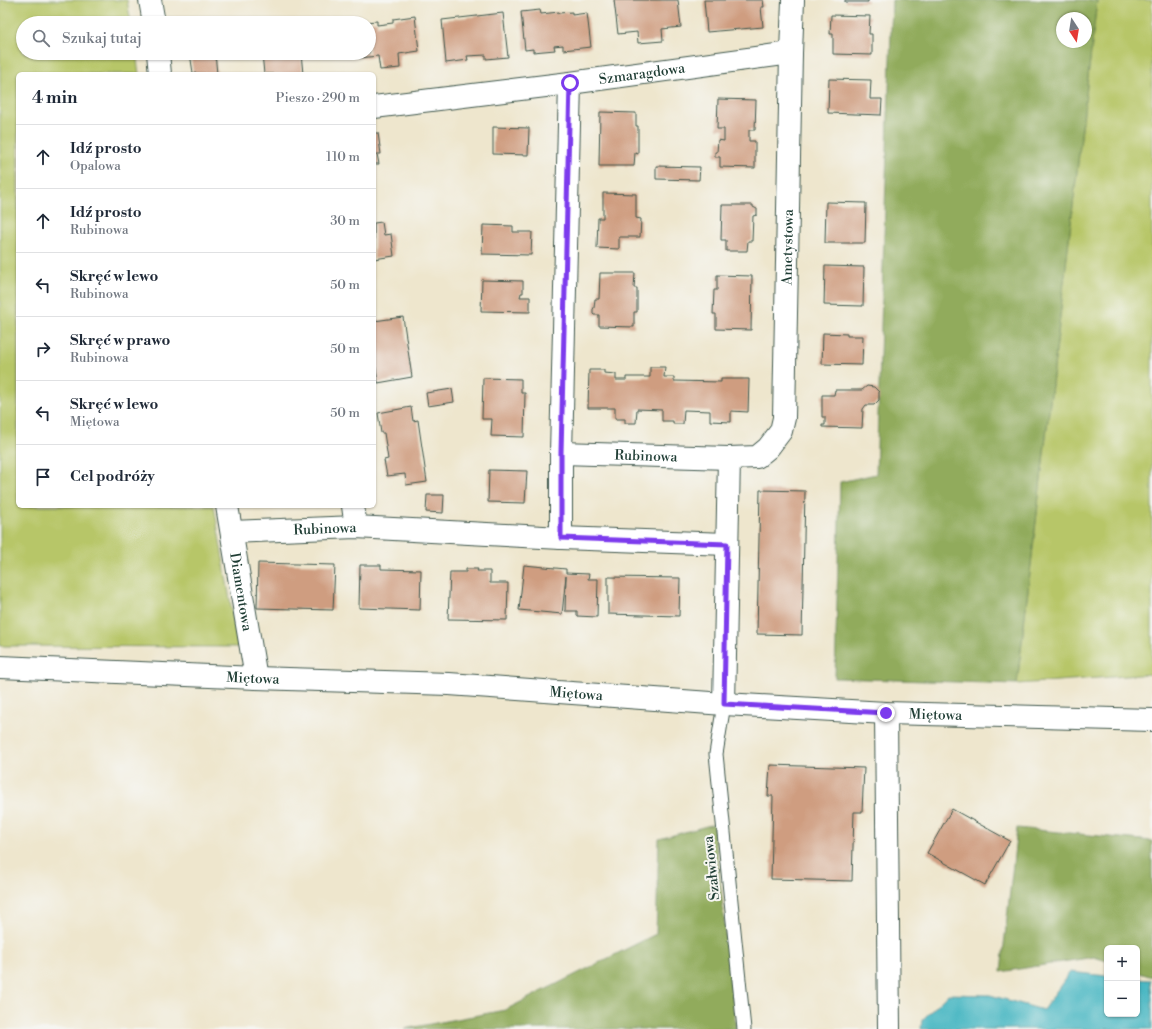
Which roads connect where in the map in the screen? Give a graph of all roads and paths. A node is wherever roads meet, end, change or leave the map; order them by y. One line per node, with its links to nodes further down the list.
1 (150, 0): 3 (street)
2 (793, 0): 4 (street, Ametystowa)
3 (153, 16)
4 (791, 53): 7 (street, Szmaragdowa); 10 (street, Ametystowa)
5 (159, 60): 6 (street)
6 (160, 72)
7 (570, 83): 8 (street, Szmaragdowa); 9 (street)
8 (376, 107)
9 (561, 453): 10 (street, Rubinowa); 15 (street)
10 (729, 458): 16 (street)
11 (227, 508): 14 (street, Diamentowa)
12 (353, 508): 13 (street)
13 (356, 527): 14 (street, Rubinowa); 15 (street, Rubinowa)
14 (232, 532): 18 (street, Diamentowa)
15 (561, 538): 16 (street, Rubinowa)
16 (727, 544): 19 (street)
17 (0, 667): 18 (street, Miętowa)
18 (256, 678): 19 (street, Miętowa)
19 (724, 704): 20 (street, Miętowa); 22 (lane, Szałwiowa)
20 (886, 713): 21 (street, Miętowa); 23 (street)
21 (1152, 720)
22 (744, 1029)
23 (889, 1029)

